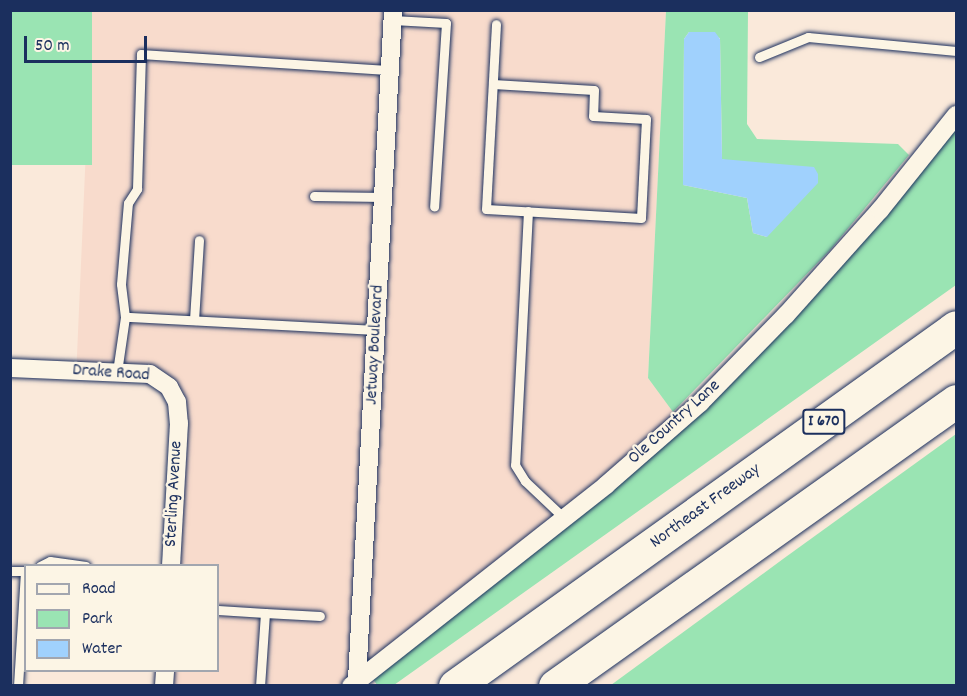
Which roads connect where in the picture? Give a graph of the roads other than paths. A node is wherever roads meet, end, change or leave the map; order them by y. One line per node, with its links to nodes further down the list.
1 (393, 15): 5 (street, Jetway Boulevard); 10 (lane)
2 (496, 24): 6 (lane)
3 (957, 51): 4 (lane)
4 (759, 57)
5 (390, 70): 9 (street, Jetway Boulevard); 13 (lane)
6 (493, 84): 11 (lane); 11 (lane)
7 (957, 116): 21 (street, Ole Country Lane)
8 (314, 196): 9 (lane)
9 (384, 197): 16 (street, Jetway Boulevard)
10 (434, 207)
11 (528, 211): 21 (lane)
12 (199, 240): 14 (lane)
13 (125, 317): 14 (lane); 18 (lane)
14 (194, 320): 16 (lane)
15 (957, 327): 32 (highway, Northeast Freeway / I 670)
16 (376, 330): 29 (street, Jetway Boulevard)
17 (10, 368): 18 (street, Drake Road)
18 (117, 372): 20 (street, Drake Road)
19 (957, 401): 33 (highway)
20 (179, 423): 24 (street, Sterling Avenue)
21 (564, 518): 29 (street, Ole Country Lane)
22 (44, 564): 23 (lane)
23 (72, 564)
24 (171, 564)
25 (24, 600): 30 (lane)
26 (219, 610): 27 (lane)
27 (265, 613): 28 (lane); 31 (lane)
28 (320, 616)
29 (354, 683)
30 (18, 686)
31 (260, 686)
32 (455, 686)
33 (555, 686)

